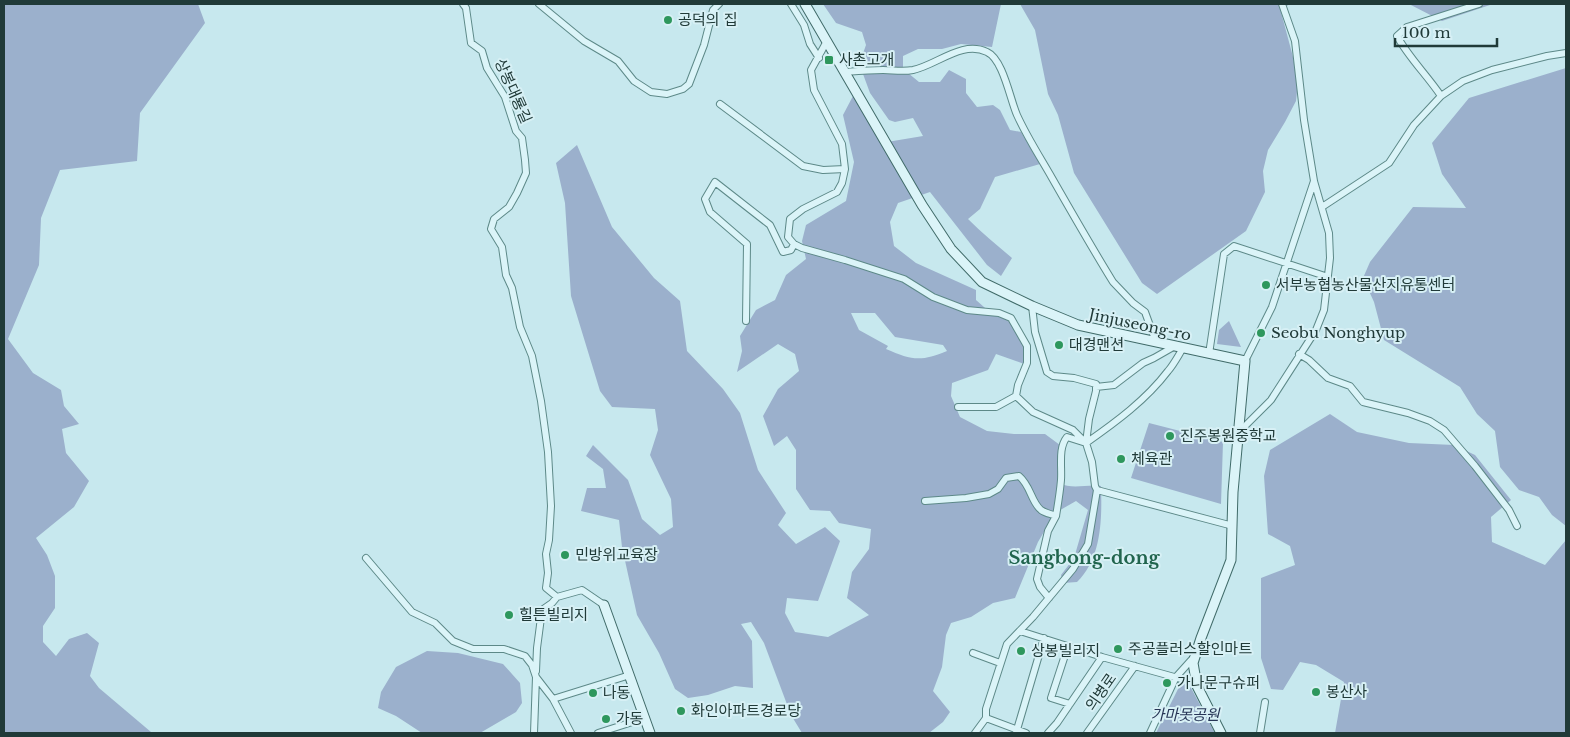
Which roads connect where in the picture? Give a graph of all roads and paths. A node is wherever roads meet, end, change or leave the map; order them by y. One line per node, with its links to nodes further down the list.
1 (463, 4): 38 (street)
2 (539, 4): 3 (street)
3 (720, 4)
4 (791, 4): 10 (street)
5 (805, 4): 8 (main road, Jinjuseong-ro)
6 (1282, 4): 15 (street)
7 (1479, 4): 12 (street)
8 (827, 42): 10 (street); 11 (main road, Jinjuseong-ro)
9 (1566, 53): 12 (street)
10 (819, 58): 14 (street)
11 (845, 72): 20 (main road, Jinjuseong-ro); 22 (street)
12 (1441, 96): 16 (street)
13 (720, 104): 14 (street)
14 (845, 169): 17 (street)
15 (1314, 181): 16 (street); 18 (street)
16 (1322, 207): 19 (street)
17 (794, 244): 21 (street); 28 (street)
18 (1287, 264): 19 (street); 24 (street); 26 (street)
19 (1328, 277): 25 (street)
20 (1032, 306): 22 (main road, Jinjuseong-ro); 27 (street)
21 (746, 322)
22 (1156, 342): 23 (main road, Jinjuseong-ro)
23 (1179, 347): 24 (main road, Jinjuseong-ro); 27 (street); 31 (street)
24 (1209, 354): 26 (main road, Jinjuseong-ro)
25 (1299, 354): 30 (street); 36 (street)
26 (1245, 361): 30 (main road)
27 (1096, 387): 31 (street)
28 (1016, 396): 29 (street); 31 (street)
29 (958, 407)
30 (1238, 434): 35 (main road)
31 (1086, 443): 32 (street); 34 (street)
32 (1097, 490): 35 (street); 39 (street)
33 (925, 501): 34 (street)
34 (1056, 516): 39 (street)
35 (1233, 526): 46 (main road)
36 (1517, 526)
37 (366, 558): 50 (street)
38 (557, 597): 40 (street); 50 (street)
39 (1049, 598): 41 (street)
40 (604, 604): 49 (main road)
41 (1020, 631): 42 (street); 47 (street)
42 (1044, 638): 43 (street); 58 (street)
43 (1068, 646): 45 (street); 55 (street)
44 (974, 653): 47 (street)
45 (1102, 656): 48 (street); 55 (street)
46 (1195, 656): 51 (street); 52 (main road)
47 (1000, 664): 57 (street)
48 (1135, 666): 51 (street); 66 (street, 의병로)
49 (630, 675): 53 (street); 56 (main road)
50 (536, 677): 53 (street); 59 (street)
51 (1176, 677): 52 (street); 67 (street)
52 (1198, 686): 68 (main road)
53 (552, 699): 60 (street)
54 (1265, 702): 69 (street)
55 (1070, 704): 65 (street)
56 (645, 718): 61 (street); 62 (main road)
57 (986, 718): 58 (street); 63 (street)
58 (1017, 732): 64 (street)
59 (534, 733)
60 (571, 733)
61 (598, 733)
62 (650, 733)
63 (975, 733)
64 (1026, 733)
65 (1048, 733)
66 (1088, 733)
67 (1150, 733)
68 (1221, 733)
69 (1260, 733)

